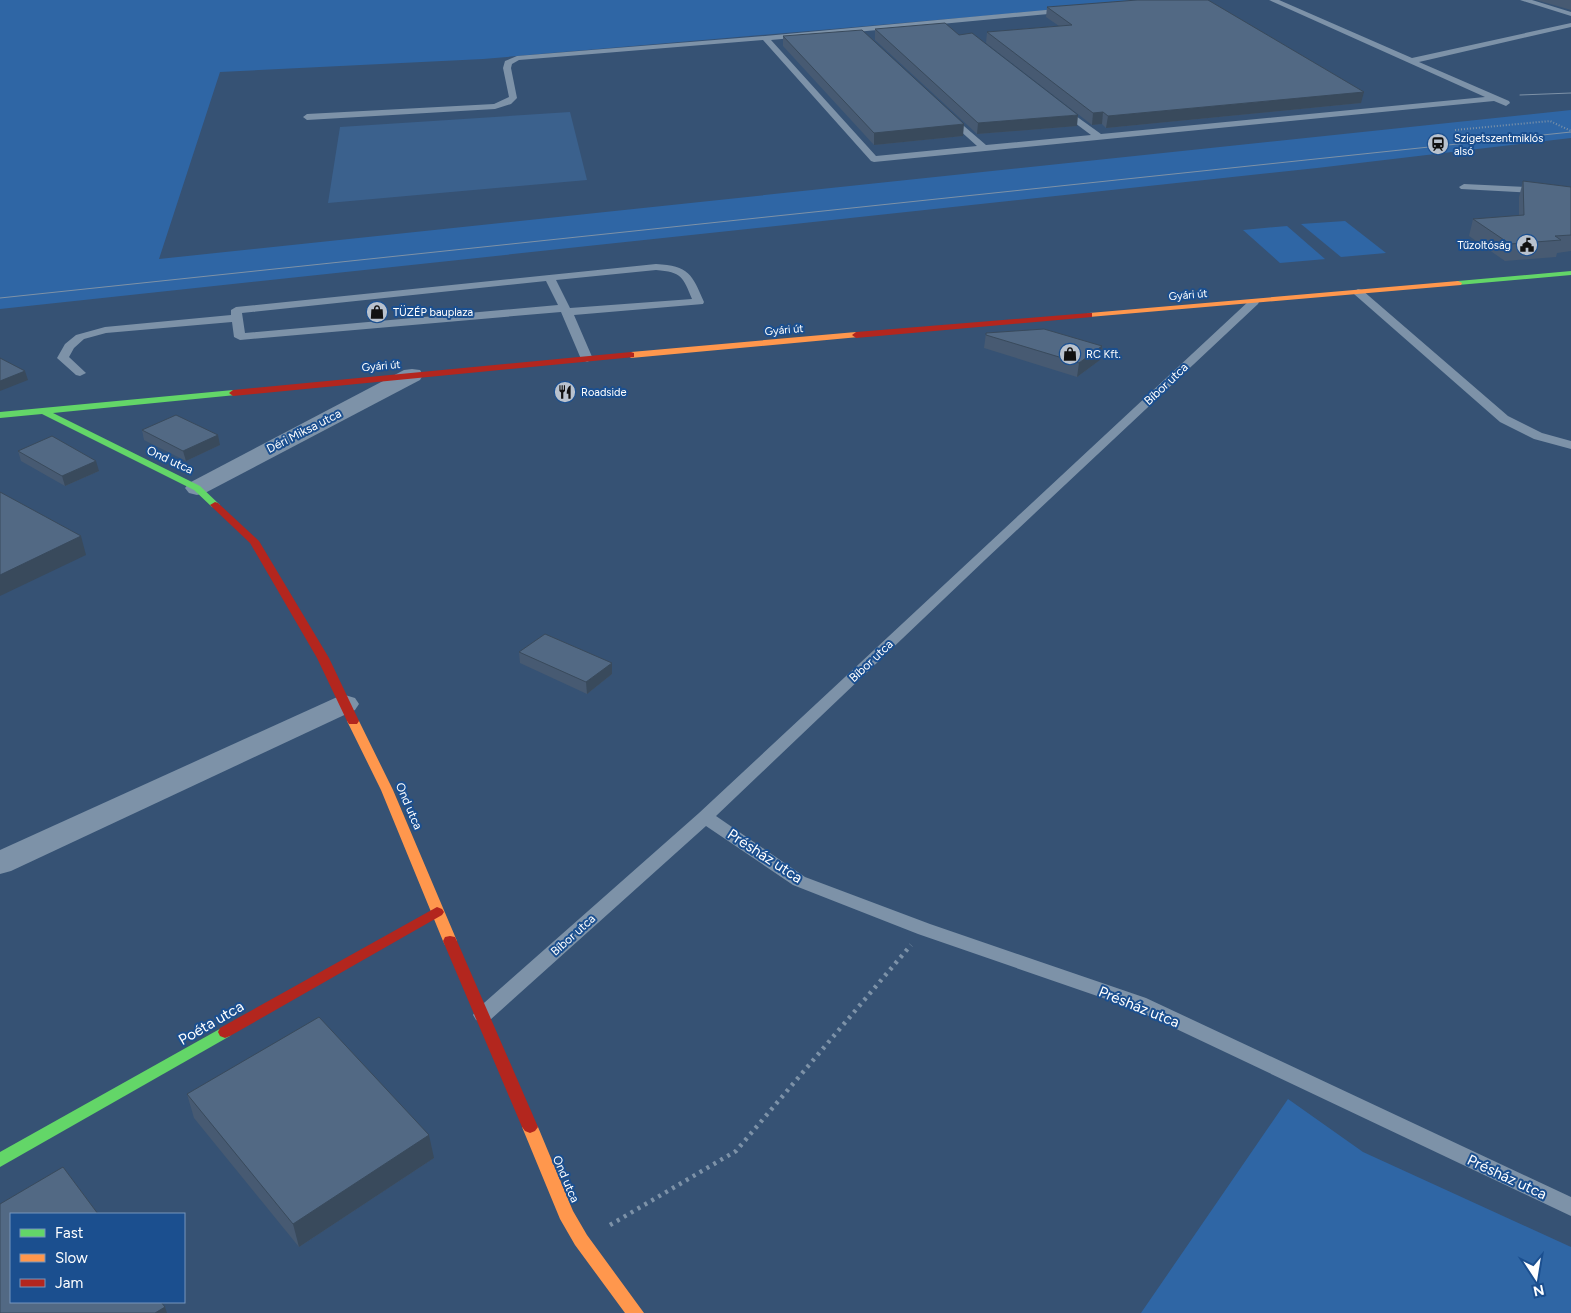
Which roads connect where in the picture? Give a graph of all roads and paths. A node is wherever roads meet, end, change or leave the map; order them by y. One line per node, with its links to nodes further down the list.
1 (1273, 0): 9 (lane)
2 (1524, 0): 4 (lane)
3 (1073, 10): 6 (lane)
4 (1571, 14)
5 (1571, 25): 9 (lane)
6 (857, 30): 7 (lane); 8 (lane)
7 (864, 36)
8 (765, 38): 14 (lane); 18 (lane)
9 (1411, 61): 10 (lane)
10 (1496, 98): 12 (lane); 17 (lane)
11 (1053, 102): 17 (lane)
12 (1506, 103)
13 (942, 109): 18 (lane)
14 (307, 117)
15 (1455, 130): 16 (path)
16 (1571, 131)
17 (1099, 137): 18 (lane)
18 (984, 148)
19 (1464, 187): 20 (lane)
20 (1571, 192)
21 (1571, 273): 23 (street, Gyári út)
22 (549, 277): 25 (lane); 25 (lane); 26 (lane)
23 (1358, 292): 24 (street, Gyári út); 32 (lane)
24 (1254, 302): 27 (street, Gyári út); 35 (lane, Bíbor utca)
25 (566, 310): 26 (lane); 27 (lane)
26 (238, 318): 28 (lane)
27 (587, 360): 29 (street, Gyári út)
28 (80, 373)
29 (412, 375): 30 (street, Gyári út); 33 (street, Déri Miksa utca)
30 (41, 410): 31 (street, Gyári út); 33 (street, Ond utca)
31 (0, 415)
32 (1571, 445)
33 (197, 488): 34 (street, Ond utca)
34 (345, 704): 36 (street); 37 (street, Ond utca)
35 (705, 817): 38 (lane, Présház utca); 39 (lane, Bíbor utca)
36 (0, 863)
37 (437, 912): 39 (street, Ond utca); 40 (street, Poéta utca)
38 (924, 929): 41 (lane, Présház utca); 42 (path)
39 (483, 1015): 42 (street, Ond utca)
40 (0, 1160)
41 (1571, 1207)
42 (581, 1240): 43 (street, Ond utca)
43 (635, 1313)

